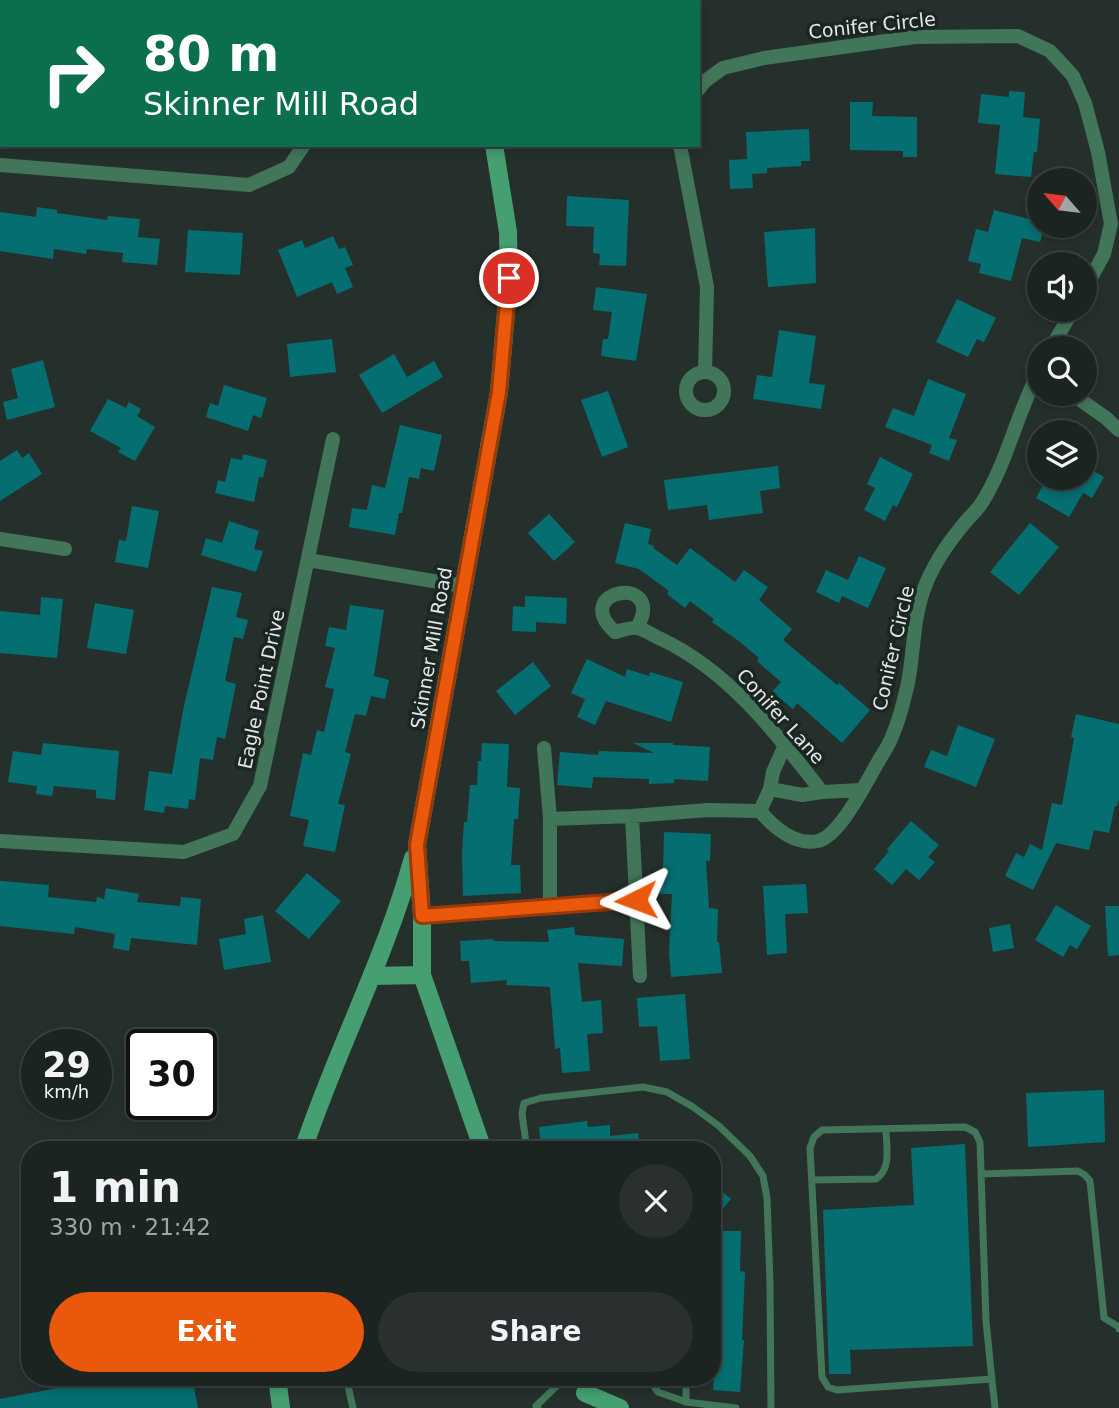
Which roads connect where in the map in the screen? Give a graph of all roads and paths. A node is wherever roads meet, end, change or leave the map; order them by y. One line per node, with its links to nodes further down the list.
1 (700, 87): 6 (street, Conifer Circle)
2 (303, 147): 5 (street)
3 (494, 147): 15 (street, Skinner Mill Road)
4 (680, 147): 7 (street)
5 (0, 165)
6 (1097, 267)
7 (705, 372)
8 (1027, 394): 20 (street, Conifer Circle)
9 (1089, 406): 10 (street)
10 (1119, 430)
11 (333, 439): 14 (street, Eagle Point Drive)
12 (0, 539): 13 (street)
13 (65, 549)
14 (308, 560): 15 (street); 25 (street, Eagle Point Drive)
15 (463, 586): 26 (street, Skinner Mill Road)
16 (637, 628): 17 (street, Conifer Lane)
17 (785, 745): 19 (street); 21 (street, Conifer Lane)
18 (544, 748): 24 (street)
19 (770, 789): 21 (street); 22 (street)
20 (863, 790): 21 (street); 22 (street, Conifer Circle)
21 (822, 792)
22 (760, 811): 23 (street)
23 (632, 816): 24 (street); 27 (street)
24 (550, 819): 28 (street)
25 (0, 841)
26 (417, 845): 29 (street, Skinner Mill Road); 31 (street)
27 (636, 900): 28 (street); 32 (street)
28 (550, 906): 29 (street)
29 (422, 916): 30 (street, Skinner Mill Road)
30 (422, 975): 31 (street); 35 (street, Skinner Mill Road)
31 (372, 976): 34 (street)
32 (640, 976)
33 (886, 1129): 37 (lane); 38 (lane); 38 (lane)
34 (306, 1141)
35 (480, 1141)
36 (526, 1141): 55 (lane)
37 (981, 1174): 39 (lane); 40 (lane)
38 (811, 1180): 40 (lane)
39 (1119, 1329)
40 (992, 1379): 56 (lane)
41 (278, 1386): 49 (street)
42 (348, 1386): 50 (lane)
43 (557, 1386): 51 (lane)
44 (581, 1386): 52 (street)
45 (582, 1386): 53 (street)
46 (655, 1386): 48 (lane)
47 (686, 1386): 48 (lane)
48 (686, 1402): 54 (lane)
49 (281, 1408)
50 (353, 1408)
51 (538, 1408)
52 (596, 1408)
53 (620, 1408)
54 (736, 1408)
55 (771, 1408)
56 (995, 1408)

